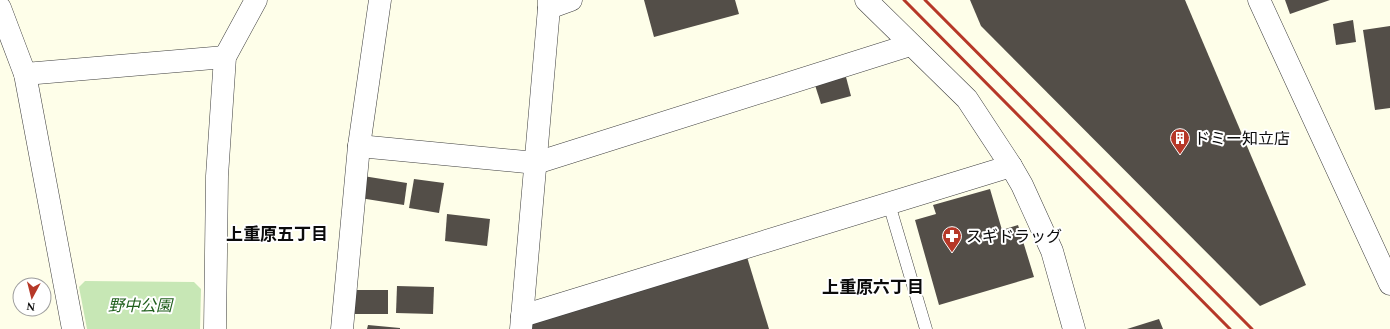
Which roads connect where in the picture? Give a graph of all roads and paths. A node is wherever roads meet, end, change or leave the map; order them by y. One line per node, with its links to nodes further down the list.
1 (256, 0): 9 (street)
2 (380, 0): 11 (street)
3 (571, 0): 6 (street)
4 (866, 0): 8 (street)
5 (1259, 0): 15 (street)
6 (549, 4): 12 (street)
7 (0, 8): 10 (street)
8 (910, 45): 12 (street); 13 (street)
9 (225, 57): 10 (street); 18 (street)
10 (25, 74): 17 (street)
11 (359, 146): 12 (street); 19 (street)
12 (536, 163): 16 (street)
13 (1010, 166): 14 (street); 21 (street)
14 (889, 204): 16 (street); 20 (lane)
15 (1390, 284)
16 (521, 323)
17 (73, 329)
18 (215, 329)
19 (342, 329)
20 (926, 329)
21 (1074, 329)

